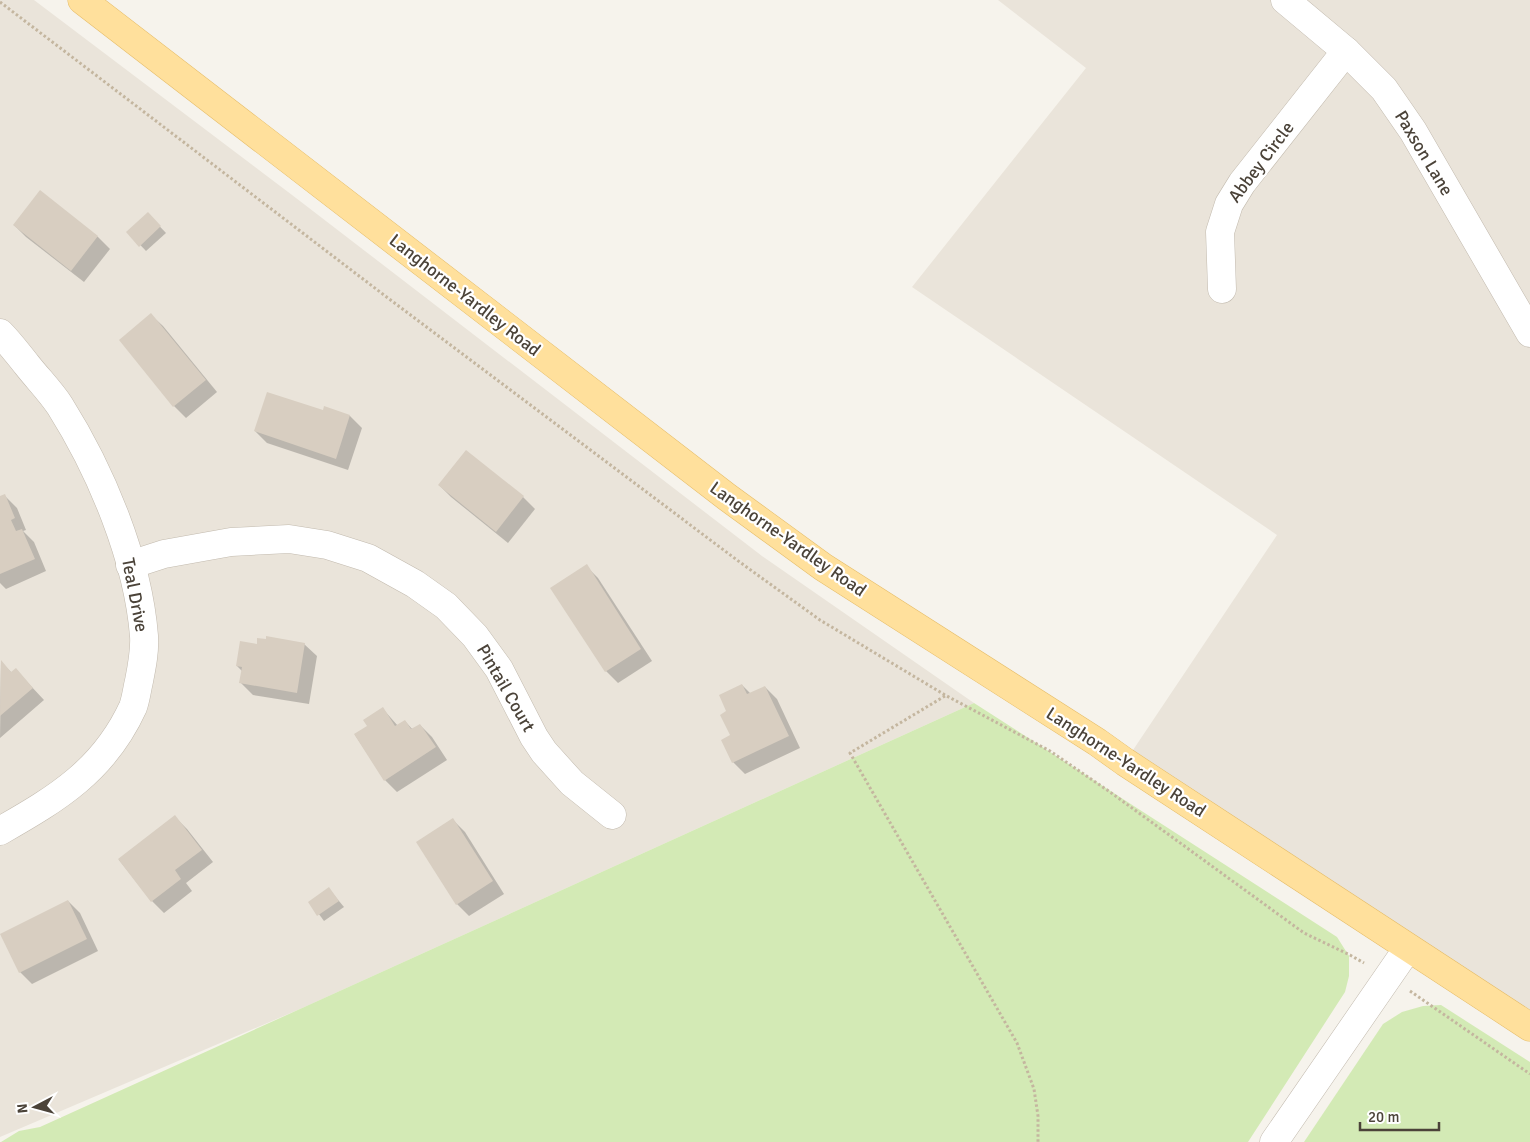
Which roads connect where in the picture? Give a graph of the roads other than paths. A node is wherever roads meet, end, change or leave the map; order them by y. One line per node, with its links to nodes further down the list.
1 (82, 0): 10 (main road, Langhorne-Yardley Road)
2 (1285, 0): 3 (street, Paxson Lane)
3 (1346, 51): 4 (street, Abbey Circle); 6 (street, Paxson Lane)
4 (1222, 289)
5 (0, 333): 7 (street, Teal Drive)
6 (1530, 333)
7 (130, 565): 8 (street, Pintail Court); 9 (street, Teal Drive)
8 (612, 815)
9 (0, 831)
10 (1408, 948): 11 (main road, Langhorne-Yardley Road); 12 (street)
11 (1530, 1027)
12 (1274, 1142)

